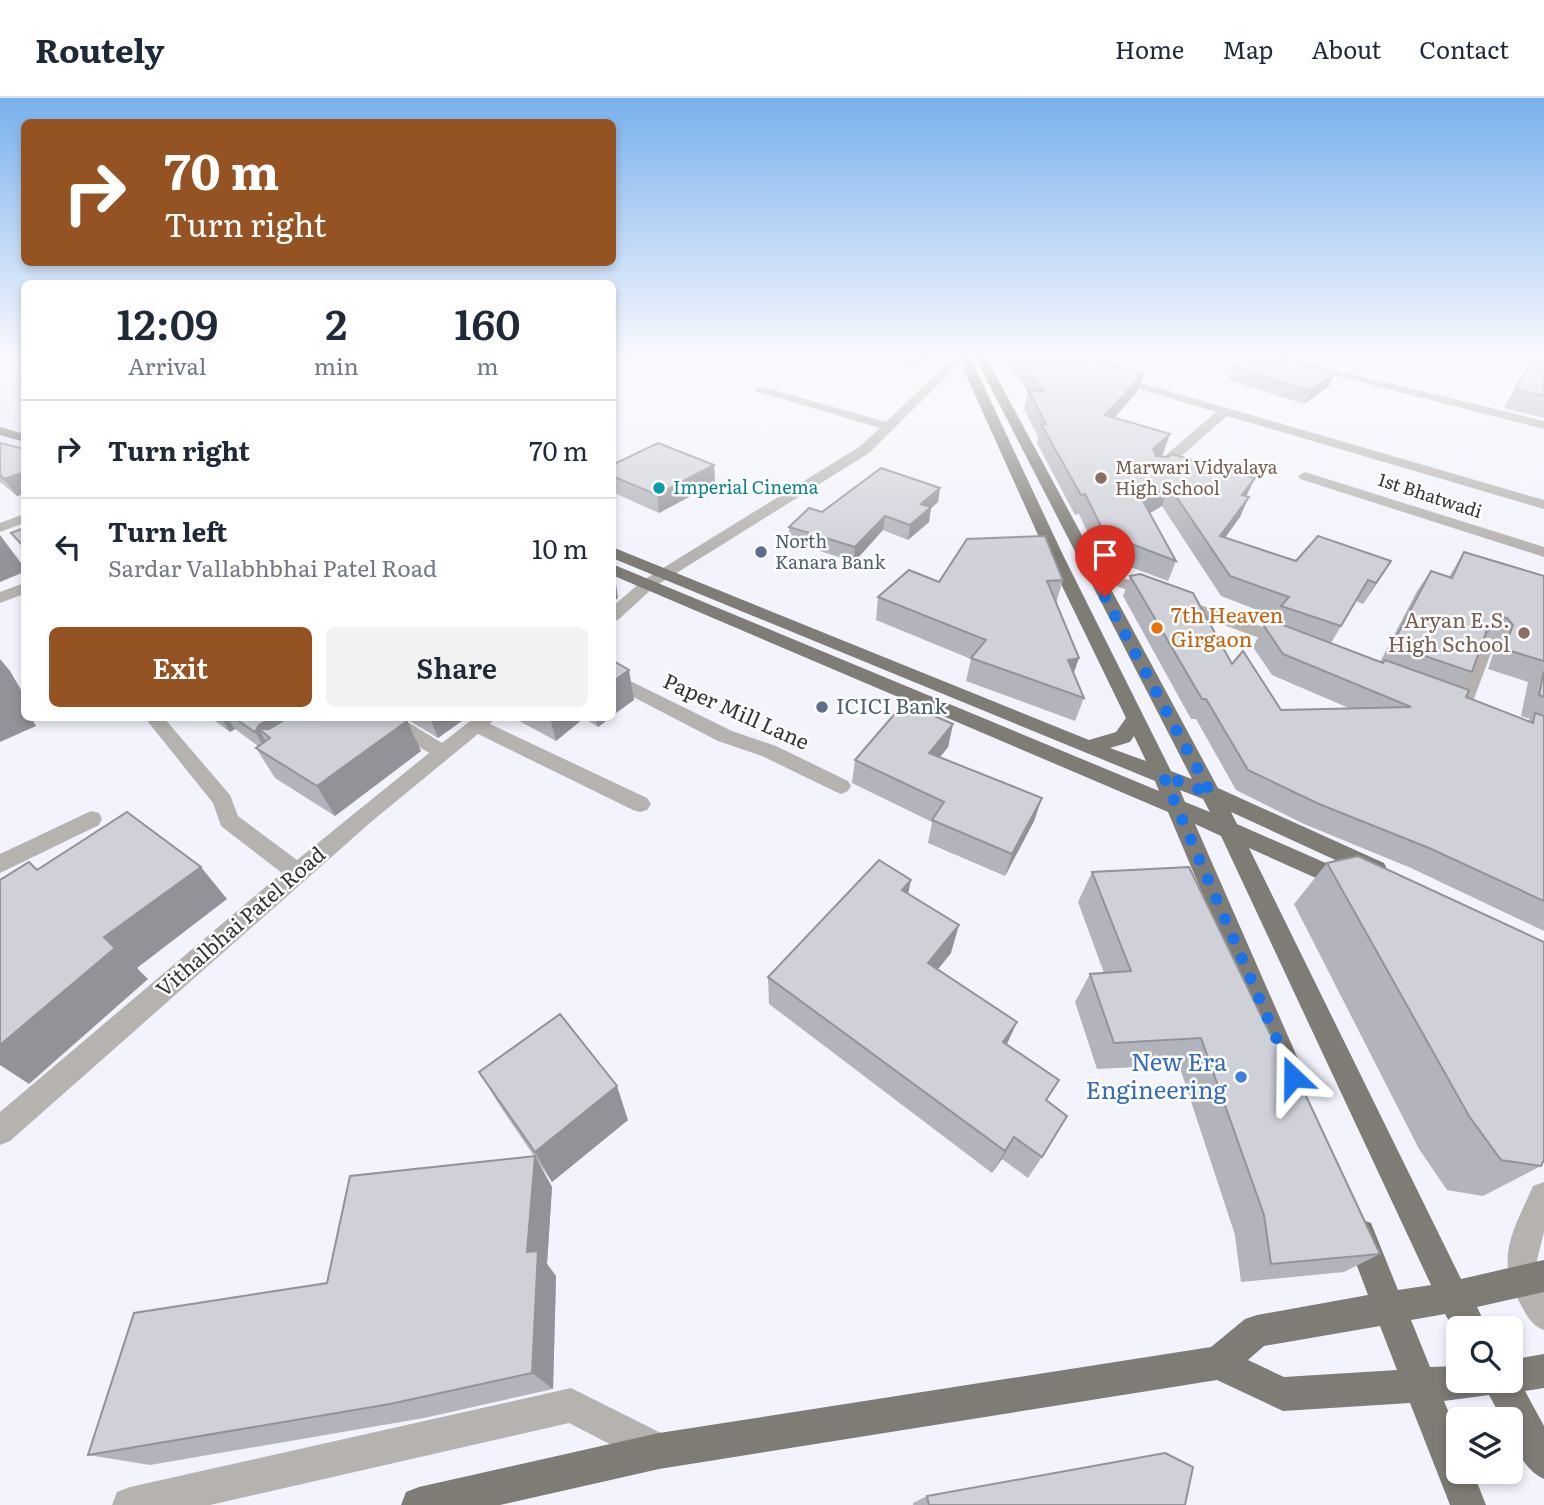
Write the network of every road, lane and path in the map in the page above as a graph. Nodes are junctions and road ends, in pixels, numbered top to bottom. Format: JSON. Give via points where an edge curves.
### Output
{"nodes":[{"id":1,"x":876,"y":423,"type":"edge"},
{"id":2,"x":892,"y":423,"type":"edge"},
{"id":3,"x":993,"y":423,"type":"edge"},
{"id":4,"x":1014,"y":423,"type":"edge"},
{"id":5,"x":1212,"y":423,"type":"edge"},
{"id":6,"x":1265,"y":423,"type":"edge"},
{"id":7,"x":888,"y":426,"type":"junction"},
{"id":8,"x":0,"y":431,"type":"edge"},
{"id":9,"x":21,"y":437,"type":"edge"},
{"id":10,"x":1156,"y":471,"type":"edge"},
{"id":11,"x":1305,"y":476,"type":"dead end"},
{"id":12,"x":1544,"y":505,"type":"edge"},
{"id":13,"x":21,"y":520,"type":"edge"},
{"id":14,"x":0,"y":528,"type":"edge"},
{"id":15,"x":1544,"y":552,"type":"edge"},
{"id":16,"x":616,"y":554,"type":"edge"},
{"id":17,"x":616,"y":570,"type":"edge"},
{"id":18,"x":1092,"y":572,"type":"junction"},
{"id":19,"x":656,"y":579,"type":"junction"},
{"id":20,"x":21,"y":589,"type":"edge"},
{"id":21,"x":0,"y":598,"type":"edge"},
{"id":22,"x":616,"y":614,"type":"edge"},
{"id":23,"x":1485,"y":645,"type":"edge"},
{"id":24,"x":1309,"y":649,"type":"edge"},
{"id":25,"x":616,"y":680,"type":"edge"},
{"id":26,"x":1462,"y":704,"type":"edge"},
{"id":27,"x":1135,"y":719,"type":"junction"},
{"id":28,"x":157,"y":721,"type":"edge"},
{"id":29,"x":393,"y":721,"type":"edge"},
{"id":30,"x":481,"y":721,"type":"edge"},
{"id":31,"x":1088,"y":747,"type":"junction"},
{"id":32,"x":442,"y":752,"type":"junction"},
{"id":33,"x":1163,"y":775,"type":"junction"},
{"id":34,"x":841,"y":786,"type":"dead end"},
{"id":35,"x":1211,"y":794,"type":"junction"},
{"id":36,"x":640,"y":804,"type":"dead end"},
{"id":37,"x":1176,"y":805,"type":"junction"},
{"id":38,"x":91,"y":819,"type":"dead end"},
{"id":39,"x":1229,"y":829,"type":"junction"},
{"id":40,"x":0,"y":864,"type":"edge"},
{"id":41,"x":297,"y":872,"type":"junction"},
{"id":42,"x":1395,"y":878,"type":"edge"},
{"id":43,"x":1362,"y":890,"type":"edge"},
{"id":44,"x":1297,"y":1085,"type":"edge"},
{"id":45,"x":0,"y":1131,"type":"edge"},
{"id":46,"x":1544,"y":1197,"type":"edge"},
{"id":47,"x":1351,"y":1212,"type":"edge"},
{"id":48,"x":1534,"y":1278,"type":"edge"},
{"id":49,"x":1453,"y":1297,"type":"junction"},
{"id":50,"x":1390,"y":1307,"type":"junction"},
{"id":51,"x":1544,"y":1314,"type":"edge"},
{"id":52,"x":1464,"y":1316,"type":"edge"},
{"id":53,"x":1218,"y":1363,"type":"junction"},
{"id":54,"x":1544,"y":1371,"type":"edge"},
{"id":55,"x":1523,"y":1375,"type":"edge"},
{"id":56,"x":1446,"y":1384,"type":"edge"},
{"id":57,"x":1418,"y":1387,"type":"junction"},
{"id":58,"x":1507,"y":1393,"type":"edge"},
{"id":59,"x":659,"y":1451,"type":"junction"},
{"id":60,"x":1544,"y":1461,"type":"edge"},
{"id":61,"x":130,"y":1505,"type":"edge"},
{"id":62,"x":419,"y":1505,"type":"edge"},
{"id":63,"x":1468,"y":1505,"type":"edge"}],
"edges":[{"from":1,"to":7,"type":"street"},
{"from":2,"to":7,"type":"street"},
{"from":3,"to":27,"type":"main road"},
{"from":4,"to":18,"type":"main road"},
{"from":5,"to":10,"type":"street"},
{"from":6,"to":12,"type":"street"},
{"from":7,"to":19,"type":"street","via":[[864,450]]},
{"from":8,"to":9,"type":"main road"},
{"from":11,"to":15,"type":"street","name":"1st Bhatwadi"},
{"from":13,"to":14,"type":"street"},
{"from":16,"to":19,"type":"main road"},
{"from":17,"to":19,"type":"main road"},
{"from":18,"to":24,"type":"street"},
{"from":18,"to":35,"type":"main road"},
{"from":19,"to":22,"type":"street"},
{"from":19,"to":31,"type":"main road"},
{"from":19,"to":37,"type":"main road"},
{"from":20,"to":21,"type":"street"},
{"from":23,"to":26,"type":"street"},
{"from":25,"to":34,"type":"street","name":"Paper Mill Lane","via":[[725,736],[769,751]]},
{"from":27,"to":31,"type":"main road","via":[[1123,737]]},
{"from":27,"to":33,"type":"main road"},
{"from":28,"to":41,"type":"street","via":[[223,800],[229,820]]},
{"from":29,"to":32,"type":"street"},
{"from":30,"to":32,"type":"street","name":"Vithalbhai Patel Road"},
{"from":30,"to":36,"type":"street"},
{"from":31,"to":33,"type":"main road"},
{"from":32,"to":41,"type":"street","name":"Vithalbhai Patel Road"},
{"from":33,"to":35,"type":"main road"},
{"from":33,"to":37,"type":"main road"},
{"from":35,"to":39,"type":"main road"},
{"from":35,"to":42,"type":"main road"},
{"from":37,"to":39,"type":"main road"},
{"from":37,"to":44,"type":"main road"},
{"from":38,"to":40,"type":"street"},
{"from":39,"to":43,"type":"main road"},
{"from":39,"to":49,"type":"main road"},
{"from":41,"to":45,"type":"street","name":"Vithalbhai Patel Road"},
{"from":46,"to":48,"type":"street","via":[[1521,1265]]},
{"from":47,"to":50,"type":"main road"},
{"from":48,"to":49,"type":"main road"},
{"from":48,"to":51,"type":"street"},
{"from":49,"to":50,"type":"main road"},
{"from":49,"to":52,"type":"main road"},
{"from":50,"to":53,"type":"main road","via":[[1256,1331]]},
{"from":50,"to":57,"type":"main road"},
{"from":53,"to":57,"type":"main road","via":[[1283,1394]]},
{"from":53,"to":59,"type":"main road"},
{"from":54,"to":55,"type":"main road"},
{"from":56,"to":57,"type":"main road"},
{"from":57,"to":63,"type":"main road"},
{"from":58,"to":60,"type":"main road"},
{"from":59,"to":61,"type":"street","via":[[571,1405]]},
{"from":59,"to":62,"type":"main road"}]}
